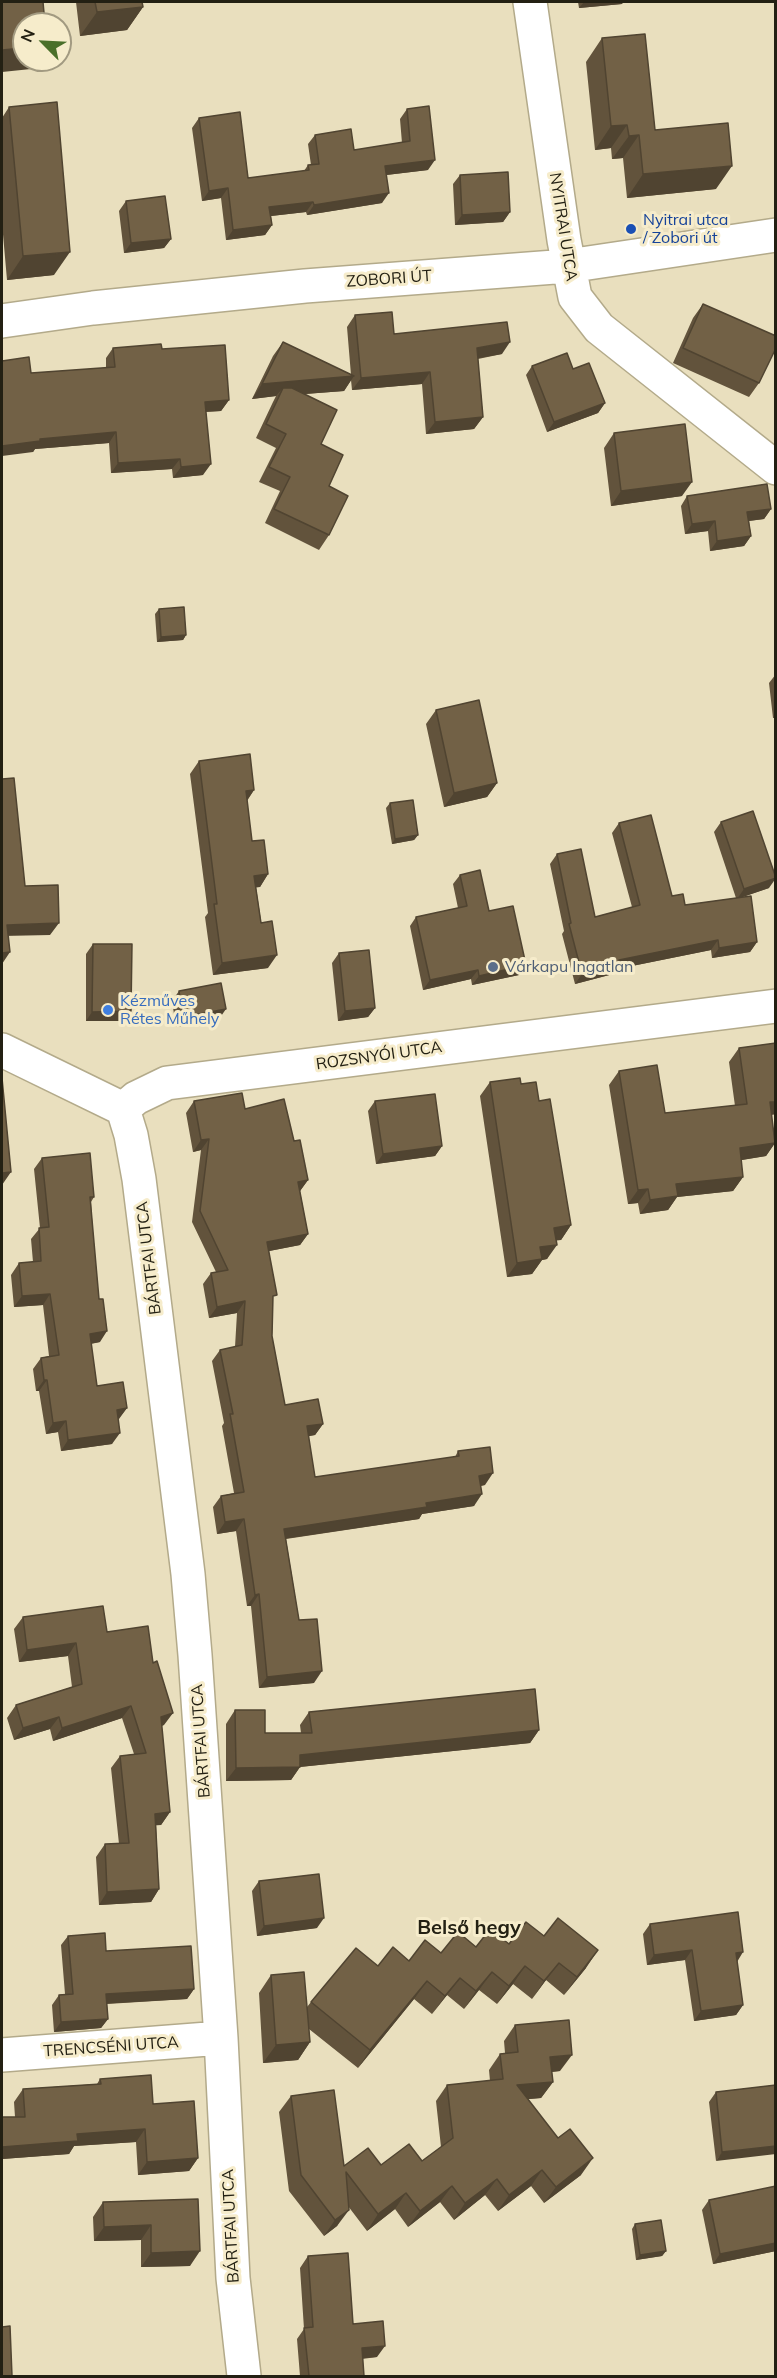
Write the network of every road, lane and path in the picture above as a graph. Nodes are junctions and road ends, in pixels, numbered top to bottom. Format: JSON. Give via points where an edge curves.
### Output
{"nodes":[{"id":1,"x":530,"y":2,"type":"edge"},
{"id":2,"x":776,"y":235,"type":"edge"},
{"id":3,"x":568,"y":266,"type":"junction"},
{"id":4,"x":2,"y":321,"type":"edge"},
{"id":5,"x":776,"y":468,"type":"edge"},
{"id":6,"x":776,"y":1006,"type":"edge"},
{"id":7,"x":2,"y":1050,"type":"edge"},
{"id":8,"x":123,"y":1109,"type":"junction"},
{"id":9,"x":221,"y":2038,"type":"junction"},
{"id":10,"x":2,"y":2055,"type":"edge"},
{"id":11,"x":244,"y":2376,"type":"edge"}],
"edges":[{"from":1,"to":3,"type":"street","name":"NYITRAI UTCA"},
{"from":2,"to":3,"type":"street","name":"ZOBORI ÚT"},
{"from":3,"to":4,"type":"street","name":"ZOBORI ÚT","via":[[305,286]]},
{"from":3,"to":5,"type":"street","name":"NYITRAI UTCA","via":[[575,297],[599,328]]},
{"from":6,"to":8,"type":"street","name":"ROZSNYÓI UTCA","via":[[167,1083]]},
{"from":7,"to":8,"type":"street"},
{"from":8,"to":9,"type":"street","name":"BÁRTFAI UTCA","via":[[139,1179],[188,1574]]},
{"from":9,"to":10,"type":"street","name":"TRENCSÉNI UTCA"},
{"from":9,"to":11,"type":"street","name":"BÁRTFAI UTCA","via":[[233,2278]]}]}
